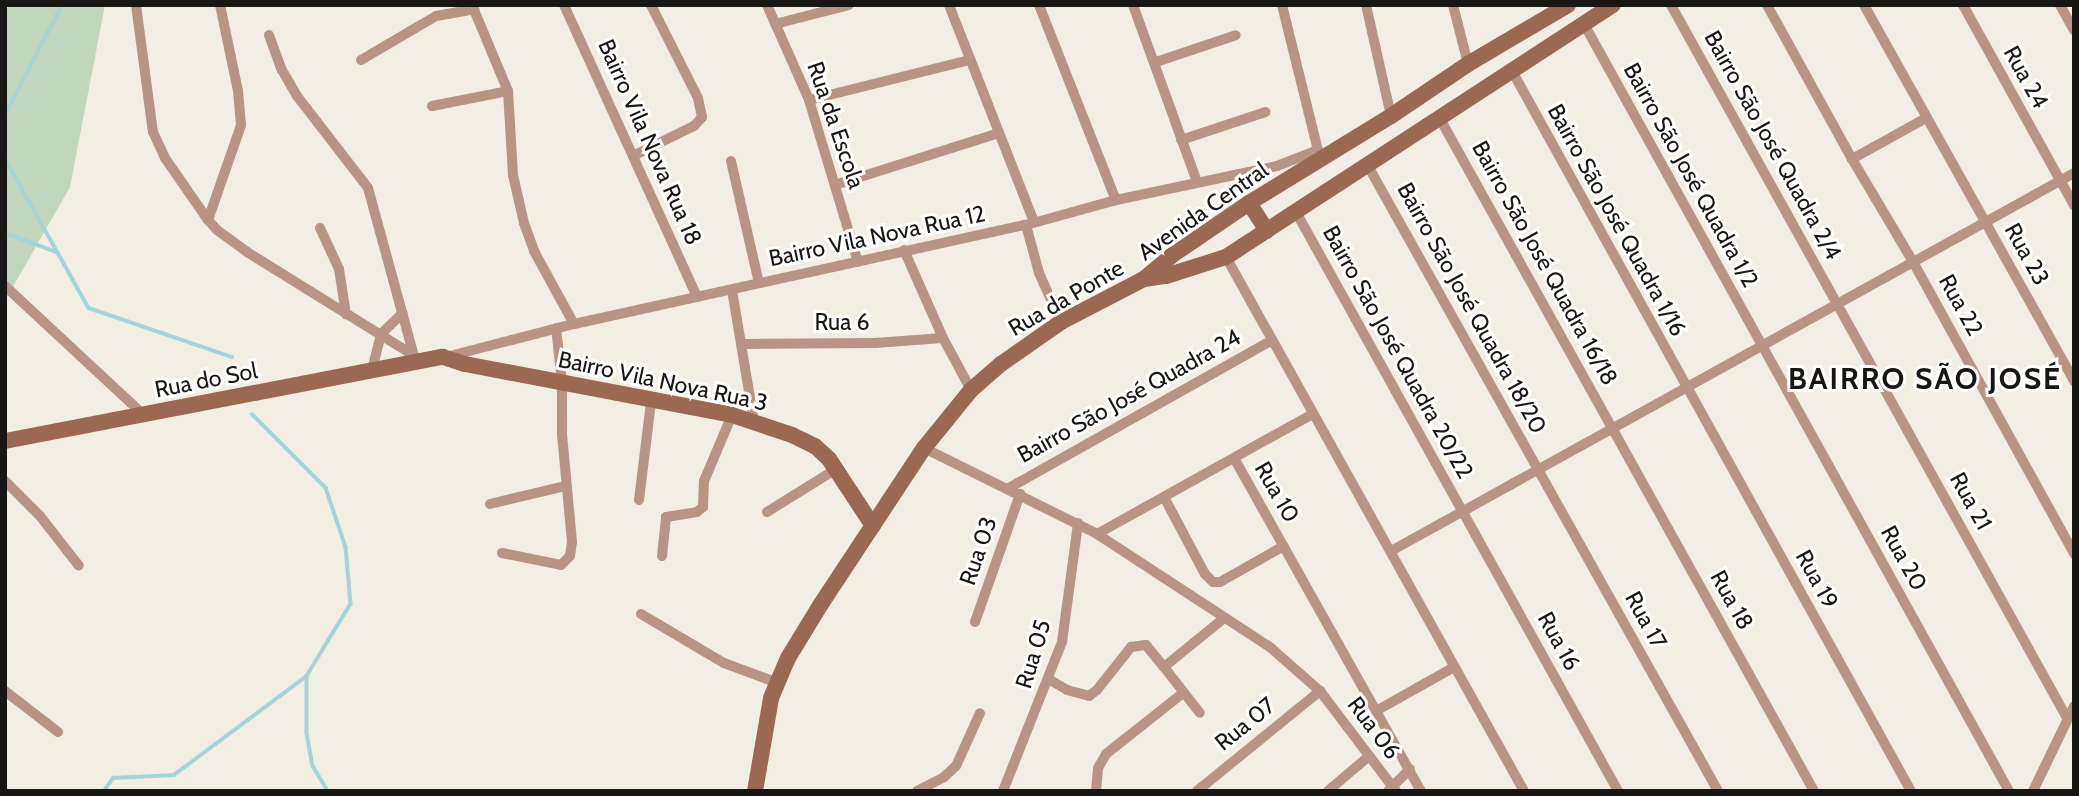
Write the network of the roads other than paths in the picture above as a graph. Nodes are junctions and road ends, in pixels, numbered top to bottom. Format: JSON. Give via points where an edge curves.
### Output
{"nodes":[{"id":1,"x":136,"y":5,"type":"edge"},
{"id":2,"x":220,"y":5,"type":"edge"},
{"id":3,"x":564,"y":5,"type":"edge"},
{"id":4,"x":651,"y":5,"type":"edge"},
{"id":5,"x":766,"y":5,"type":"edge"},
{"id":6,"x":849,"y":5,"type":"edge"},
{"id":7,"x":949,"y":5,"type":"edge"},
{"id":8,"x":1039,"y":5,"type":"edge"},
{"id":9,"x":1133,"y":5,"type":"edge"},
{"id":10,"x":1282,"y":5,"type":"edge"},
{"id":11,"x":1366,"y":5,"type":"edge"},
{"id":12,"x":1453,"y":5,"type":"edge"},
{"id":13,"x":1568,"y":5,"type":"edge"},
{"id":14,"x":1613,"y":5,"type":"edge"},
{"id":15,"x":1671,"y":5,"type":"edge"},
{"id":16,"x":1767,"y":5,"type":"edge"},
{"id":17,"x":1864,"y":5,"type":"edge"},
{"id":18,"x":1963,"y":5,"type":"edge"},
{"id":19,"x":2060,"y":5,"type":"edge"},
{"id":20,"x":473,"y":7,"type":"edge"},
{"id":21,"x":775,"y":24,"type":"junction"},
{"id":22,"x":1584,"y":24,"type":"junction"},
{"id":23,"x":2074,"y":30,"type":"edge"},
{"id":24,"x":269,"y":35,"type":"dead end"},
{"id":25,"x":1236,"y":35,"type":"dead end"},
{"id":26,"x":361,"y":60,"type":"dead end"},
{"id":27,"x":970,"y":60,"type":"junction"},
{"id":28,"x":1156,"y":62,"type":"junction"},
{"id":29,"x":1468,"y":64,"type":"junction"},
{"id":30,"x":1512,"y":71,"type":"junction"},
{"id":31,"x":508,"y":91,"type":"junction"},
{"id":32,"x":809,"y":100,"type":"junction"},
{"id":33,"x":432,"y":106,"type":"dead end"},
{"id":34,"x":1265,"y":112,"type":"dead end"},
{"id":35,"x":1391,"y":116,"type":"junction"},
{"id":36,"x":1439,"y":117,"type":"junction"},
{"id":37,"x":1926,"y":118,"type":"junction"},
{"id":38,"x":999,"y":133,"type":"junction"},
{"id":39,"x":1181,"y":140,"type":"junction"},
{"id":40,"x":635,"y":155,"type":"junction"},
{"id":41,"x":1319,"y":156,"type":"junction"},
{"id":42,"x":1852,"y":159,"type":"junction"},
{"id":43,"x":732,"y":161,"type":"dead end"},
{"id":44,"x":1368,"y":166,"type":"junction"},
{"id":45,"x":2074,"y":173,"type":"edge"},
{"id":46,"x":2060,"y":180,"type":"junction"},
{"id":47,"x":1197,"y":182,"type":"junction"},
{"id":48,"x":835,"y":185,"type":"junction"},
{"id":49,"x":1116,"y":200,"type":"junction"},
{"id":50,"x":1249,"y":203,"type":"junction"},
{"id":51,"x":2074,"y":205,"type":"edge"},
{"id":52,"x":1296,"y":212,"type":"junction"},
{"id":53,"x":208,"y":220,"type":"junction"},
{"id":54,"x":1984,"y":220,"type":"junction"},
{"id":55,"x":1030,"y":224,"type":"junction"},
{"id":56,"x":320,"y":228,"type":"dead end"},
{"id":57,"x":1267,"y":231,"type":"junction"},
{"id":58,"x":904,"y":250,"type":"junction"},
{"id":59,"x":1226,"y":257,"type":"junction"},
{"id":60,"x":1913,"y":260,"type":"junction"},
{"id":61,"x":858,"y":262,"type":"junction"},
{"id":62,"x":1144,"y":279,"type":"junction"},
{"id":63,"x":759,"y":283,"type":"junction"},
{"id":64,"x":5,"y":286,"type":"edge"},
{"id":65,"x":732,"y":290,"type":"junction"},
{"id":66,"x":697,"y":296,"type":"junction"},
{"id":67,"x":1838,"y":305,"type":"junction"},
{"id":68,"x":403,"y":313,"type":"junction"},
{"id":69,"x":346,"y":314,"type":"junction"},
{"id":70,"x":1061,"y":322,"type":"junction"},
{"id":71,"x":574,"y":324,"type":"junction"},
{"id":72,"x":556,"y":328,"type":"junction"},
{"id":73,"x":382,"y":334,"type":"junction"},
{"id":74,"x":943,"y":338,"type":"junction"},
{"id":75,"x":1272,"y":340,"type":"junction"},
{"id":76,"x":742,"y":344,"type":"junction"},
{"id":77,"x":1762,"y":346,"type":"junction"},
{"id":78,"x":443,"y":357,"type":"junction"},
{"id":79,"x":414,"y":358,"type":"junction"},
{"id":80,"x":372,"y":370,"type":"junction"},
{"id":81,"x":2074,"y":381,"type":"edge"},
{"id":82,"x":562,"y":382,"type":"junction"},
{"id":83,"x":1686,"y":389,"type":"junction"},
{"id":84,"x":971,"y":390,"type":"junction"},
{"id":85,"x":651,"y":402,"type":"junction"},
{"id":86,"x":1313,"y":414,"type":"junction"},
{"id":87,"x":144,"y":415,"type":"junction"},
{"id":88,"x":732,"y":415,"type":"junction"},
{"id":89,"x":754,"y":421,"type":"junction"},
{"id":90,"x":1614,"y":429,"type":"junction"},
{"id":91,"x":5,"y":441,"type":"edge"},
{"id":92,"x":925,"y":449,"type":"junction"},
{"id":93,"x":1234,"y":458,"type":"junction"},
{"id":94,"x":836,"y":469,"type":"junction"},
{"id":95,"x":1538,"y":470,"type":"junction"},
{"id":96,"x":5,"y":481,"type":"edge"},
{"id":97,"x":565,"y":486,"type":"junction"},
{"id":98,"x":1007,"y":489,"type":"junction"},
{"id":99,"x":1020,"y":494,"type":"junction"},
{"id":100,"x":1164,"y":497,"type":"junction"},
{"id":101,"x":639,"y":500,"type":"dead end"},
{"id":102,"x":490,"y":504,"type":"dead end"},
{"id":103,"x":767,"y":512,"type":"dead end"},
{"id":104,"x":1462,"y":513,"type":"junction"},
{"id":105,"x":1078,"y":523,"type":"junction"},
{"id":106,"x":873,"y":526,"type":"junction"},
{"id":107,"x":1097,"y":534,"type":"junction"},
{"id":108,"x":1284,"y":546,"type":"junction"},
{"id":109,"x":1391,"y":551,"type":"junction"},
{"id":110,"x":502,"y":552,"type":"dead end"},
{"id":111,"x":2074,"y":554,"type":"edge"},
{"id":112,"x":662,"y":556,"type":"dead end"},
{"id":113,"x":79,"y":566,"type":"dead end"},
{"id":114,"x":641,"y":614,"type":"dead end"},
{"id":115,"x":1224,"y":618,"type":"junction"},
{"id":116,"x":975,"y":622,"type":"dead end"},
{"id":117,"x":1164,"y":667,"type":"junction"},
{"id":118,"x":1454,"y":667,"type":"junction"},
{"id":119,"x":1050,"y":680,"type":"junction"},
{"id":120,"x":778,"y":682,"type":"junction"},
{"id":121,"x":5,"y":691,"type":"edge"},
{"id":122,"x":1320,"y":691,"type":"junction"},
{"id":123,"x":1183,"y":693,"type":"junction"},
{"id":124,"x":2074,"y":706,"type":"edge"},
{"id":125,"x":1376,"y":711,"type":"junction"},
{"id":126,"x":980,"y":713,"type":"dead end"},
{"id":127,"x":1200,"y":713,"type":"dead end"},
{"id":128,"x":2067,"y":718,"type":"junction"},
{"id":129,"x":58,"y":732,"type":"dead end"},
{"id":130,"x":1369,"y":757,"type":"junction"},
{"id":131,"x":1410,"y":769,"type":"junction"},
{"id":132,"x":1392,"y":789,"type":"edge"},
{"id":133,"x":755,"y":791,"type":"edge"},
{"id":134,"x":917,"y":791,"type":"edge"},
{"id":135,"x":1003,"y":791,"type":"edge"},
{"id":136,"x":1096,"y":791,"type":"edge"},
{"id":137,"x":1197,"y":791,"type":"edge"},
{"id":138,"x":1328,"y":791,"type":"edge"},
{"id":139,"x":1421,"y":791,"type":"edge"},
{"id":140,"x":1524,"y":791,"type":"edge"},
{"id":141,"x":1618,"y":791,"type":"edge"},
{"id":142,"x":1718,"y":791,"type":"edge"},
{"id":143,"x":1814,"y":791,"type":"edge"},
{"id":144,"x":1911,"y":791,"type":"edge"},
{"id":145,"x":2008,"y":791,"type":"edge"},
{"id":146,"x":2033,"y":791,"type":"edge"}],
"edges":[{"from":1,"to":53,"type":"street","via":[[153,132],[161,152]]},
{"from":2,"to":53,"type":"street","via":[[241,125]]},
{"from":3,"to":40,"type":"street","name":"Bairro Vila Nova Rua 18"},
{"from":4,"to":40,"type":"street","via":[[698,98],[702,117],[694,126]]},
{"from":5,"to":21,"type":"street","name":"Rua da Escola"},
{"from":6,"to":21,"type":"street"},
{"from":7,"to":27,"type":"street"},
{"from":8,"to":49,"type":"street"},
{"from":9,"to":28,"type":"street"},
{"from":10,"to":41,"type":"street"},
{"from":11,"to":35,"type":"street"},
{"from":12,"to":29,"type":"street"},
{"from":13,"to":29,"type":"street","name":"Avenida Central"},
{"from":14,"to":22,"type":"street","name":"Avenida Central"},
{"from":15,"to":67,"type":"street","name":"Bairro São José Quadra 2/4"},
{"from":16,"to":42,"type":"street","name":"Rua 22"},
{"from":17,"to":37,"type":"street","name":"Rua 23"},
{"from":18,"to":46,"type":"street","name":"Rua 24"},
{"from":19,"to":23,"type":"street"},
{"from":20,"to":26,"type":"street","via":[[436,16]]},
{"from":20,"to":31,"type":"street"},
{"from":21,"to":32,"type":"street","name":"Rua da Escola"},
{"from":22,"to":30,"type":"street","name":"Avenida Central"},
{"from":22,"to":77,"type":"street","name":"Bairro São José Quadra 1/2"},
{"from":24,"to":68,"type":"street","via":[[297,96],[368,188]]},
{"from":25,"to":28,"type":"street"},
{"from":27,"to":32,"type":"street"},
{"from":27,"to":38,"type":"street"},
{"from":28,"to":39,"type":"street"},
{"from":29,"to":35,"type":"street","name":"Avenida Central"},
{"from":30,"to":36,"type":"street","name":"Avenida Central"},
{"from":30,"to":83,"type":"street","name":"Bairro São José Quadra 1/16"},
{"from":31,"to":33,"type":"street"},
{"from":31,"to":71,"type":"street","via":[[520,210],[534,251]]},
{"from":32,"to":48,"type":"street","name":"Rua da Escola"},
{"from":34,"to":39,"type":"street"},
{"from":35,"to":41,"type":"street","name":"Avenida Central"},
{"from":36,"to":44,"type":"street","name":"Avenida Central"},
{"from":36,"to":90,"type":"street","name":"Bairro São José Quadra 16/18"},
{"from":37,"to":42,"type":"street"},
{"from":37,"to":54,"type":"street","name":"Rua 23"},
{"from":38,"to":48,"type":"street"},
{"from":38,"to":55,"type":"street"},
{"from":39,"to":47,"type":"street"},
{"from":40,"to":66,"type":"street","name":"Bairro Vila Nova Rua 18"},
{"from":41,"to":47,"type":"street","name":"Bairro Vila Nova Rua 12"},
{"from":41,"to":50,"type":"street","name":"Avenida Central"},
{"from":42,"to":60,"type":"street","name":"Rua 22"},
{"from":43,"to":63,"type":"street"},
{"from":44,"to":52,"type":"street","name":"Avenida Central"},
{"from":44,"to":95,"type":"street","name":"Bairro São José Quadra 18/20"},
{"from":45,"to":46,"type":"street"},
{"from":46,"to":51,"type":"street","name":"Rua 24"},
{"from":46,"to":54,"type":"street"},
{"from":47,"to":49,"type":"street","name":"Bairro Vila Nova Rua 12"},
{"from":48,"to":61,"type":"street","name":"Rua da Escola"},
{"from":49,"to":55,"type":"street","name":"Bairro Vila Nova Rua 12"},
{"from":50,"to":57,"type":"street"},
{"from":50,"to":62,"type":"street","name":"Avenida Central"},
{"from":52,"to":57,"type":"street","name":"Avenida Central"},
{"from":52,"to":104,"type":"street","name":"Bairro São José Quadra 20/22"},
{"from":53,"to":69,"type":"street","via":[[228,239]]},
{"from":54,"to":60,"type":"street"},
{"from":54,"to":81,"type":"street","name":"Rua 23"},
{"from":55,"to":58,"type":"street","name":"Bairro Vila Nova Rua 12"},
{"from":55,"to":70,"type":"street","via":[[1039,273]]},
{"from":56,"to":69,"type":"street","via":[[339,269]]},
{"from":57,"to":59,"type":"street","name":"Avenida Central"},
{"from":58,"to":61,"type":"street","name":"Bairro Vila Nova Rua 12"},
{"from":58,"to":74,"type":"street"},
{"from":59,"to":62,"type":"street","name":"Avenida Central"},
{"from":59,"to":75,"type":"street"},
{"from":60,"to":67,"type":"street"},
{"from":60,"to":111,"type":"street","name":"Rua 22"},
{"from":61,"to":63,"type":"street","name":"Bairro Vila Nova Rua 12"},
{"from":62,"to":70,"type":"street","name":"Rua da Ponte"},
{"from":63,"to":65,"type":"street","name":"Bairro Vila Nova Rua 12"},
{"from":64,"to":87,"type":"street"},
{"from":65,"to":66,"type":"street","name":"Bairro Vila Nova Rua 12"},
{"from":65,"to":76,"type":"street"},
{"from":66,"to":71,"type":"street","name":"Bairro Vila Nova Rua 12"},
{"from":67,"to":77,"type":"street"},
{"from":67,"to":128,"type":"street","name":"Rua 21"},
{"from":68,"to":73,"type":"street"},
{"from":68,"to":79,"type":"street"},
{"from":69,"to":73,"type":"street"},
{"from":70,"to":84,"type":"street","name":"Rua da Ponte"},
{"from":71,"to":72,"type":"street","name":"Bairro Vila Nova Rua 12"},
{"from":72,"to":78,"type":"street","name":"Bairro Vila Nova Rua 12"},
{"from":72,"to":82,"type":"street"},
{"from":73,"to":79,"type":"street"},
{"from":73,"to":80,"type":"street"},
{"from":74,"to":76,"type":"street","name":"Rua 6"},
{"from":74,"to":84,"type":"street"},
{"from":75,"to":86,"type":"street"},
{"from":75,"to":98,"type":"street","name":"Bairro São José Quadra 24"},
{"from":76,"to":89,"type":"street"},
{"from":77,"to":83,"type":"street"},
{"from":77,"to":145,"type":"street","name":"Rua 20"},
{"from":78,"to":79,"type":"street","name":"Rua do Sol"},
{"from":78,"to":82,"type":"street","name":"Bairro Vila Nova Rua 3"},
{"from":79,"to":80,"type":"street","name":"Rua do Sol"},
{"from":80,"to":87,"type":"street","name":"Rua do Sol"},
{"from":82,"to":85,"type":"street","name":"Bairro Vila Nova Rua 3"},
{"from":82,"to":97,"type":"street"},
{"from":83,"to":90,"type":"street"},
{"from":83,"to":144,"type":"street","name":"Rua 19"},
{"from":84,"to":92,"type":"street","name":"Rua da Ponte"},
{"from":85,"to":88,"type":"street","name":"Bairro Vila Nova Rua 3"},
{"from":85,"to":101,"type":"street"},
{"from":86,"to":93,"type":"street"},
{"from":86,"to":109,"type":"street"},
{"from":87,"to":91,"type":"street","name":"Rua do Sol"},
{"from":88,"to":89,"type":"street","name":"Bairro Vila Nova Rua 3"},
{"from":88,"to":112,"type":"street","via":[[704,481],[704,503],[697,512],[665,519]]},
{"from":89,"to":94,"type":"street","name":"Bairro Vila Nova Rua 3","via":[[808,442]]},
{"from":90,"to":95,"type":"street"},
{"from":90,"to":143,"type":"street","name":"Rua 18"},
{"from":92,"to":98,"type":"street","name":"Rua 06"},
{"from":92,"to":106,"type":"street","name":"Rua da Ponte"},
{"from":93,"to":100,"type":"street"},
{"from":93,"to":108,"type":"street","name":"Rua 10"},
{"from":94,"to":103,"type":"street"},
{"from":94,"to":106,"type":"street","name":"Bairro Vila Nova Rua 3"},
{"from":95,"to":104,"type":"street"},
{"from":95,"to":142,"type":"street","name":"Rua 17"},
{"from":96,"to":113,"type":"street"},
{"from":97,"to":102,"type":"street"},
{"from":97,"to":110,"type":"street","via":[[572,542],[567,561],[558,565]]},
{"from":98,"to":99,"type":"street","name":"Rua 06"},
{"from":99,"to":105,"type":"street","name":"Rua 06"},
{"from":99,"to":116,"type":"street","name":"Rua 03"},
{"from":100,"to":107,"type":"street"},
{"from":100,"to":108,"type":"street","via":[[1213,582]]},
{"from":104,"to":109,"type":"street"},
{"from":104,"to":141,"type":"street","name":"Rua 16"},
{"from":105,"to":107,"type":"street","name":"Rua 06"},
{"from":105,"to":119,"type":"street","name":"Rua 05","via":[[1068,610]]},
{"from":106,"to":120,"type":"street","name":"Rua da Ponte","via":[[821,604]]},
{"from":107,"to":115,"type":"street","name":"Rua 06"},
{"from":108,"to":125,"type":"street","name":"Rua 10"},
{"from":109,"to":118,"type":"street"},
{"from":114,"to":120,"type":"street","via":[[724,663]]},
{"from":115,"to":117,"type":"street"},
{"from":115,"to":122,"type":"street","name":"Rua 06","via":[[1271,648]]},
{"from":117,"to":119,"type":"street","via":[[1150,649],[1139,644],[1126,651],[1089,696]]},
{"from":117,"to":123,"type":"street"},
{"from":118,"to":125,"type":"street"},
{"from":118,"to":140,"type":"street"},
{"from":119,"to":135,"type":"street","name":"Rua 05"},
{"from":120,"to":133,"type":"street","name":"Rua da Ponte","via":[[762,740]]},
{"from":121,"to":129,"type":"street"},
{"from":122,"to":130,"type":"street","name":"Rua 06"},
{"from":122,"to":137,"type":"street","name":"Rua 07"},
{"from":123,"to":127,"type":"street"},
{"from":123,"to":136,"type":"street","via":[[1105,754]]},
{"from":124,"to":128,"type":"street"},
{"from":125,"to":131,"type":"street"},
{"from":126,"to":134,"type":"street","via":[[956,766],[944,778]]},
{"from":128,"to":146,"type":"street"},
{"from":130,"to":132,"type":"street","name":"Rua 06"},
{"from":130,"to":138,"type":"street"},
{"from":131,"to":132,"type":"street"},
{"from":131,"to":139,"type":"street"}]}
